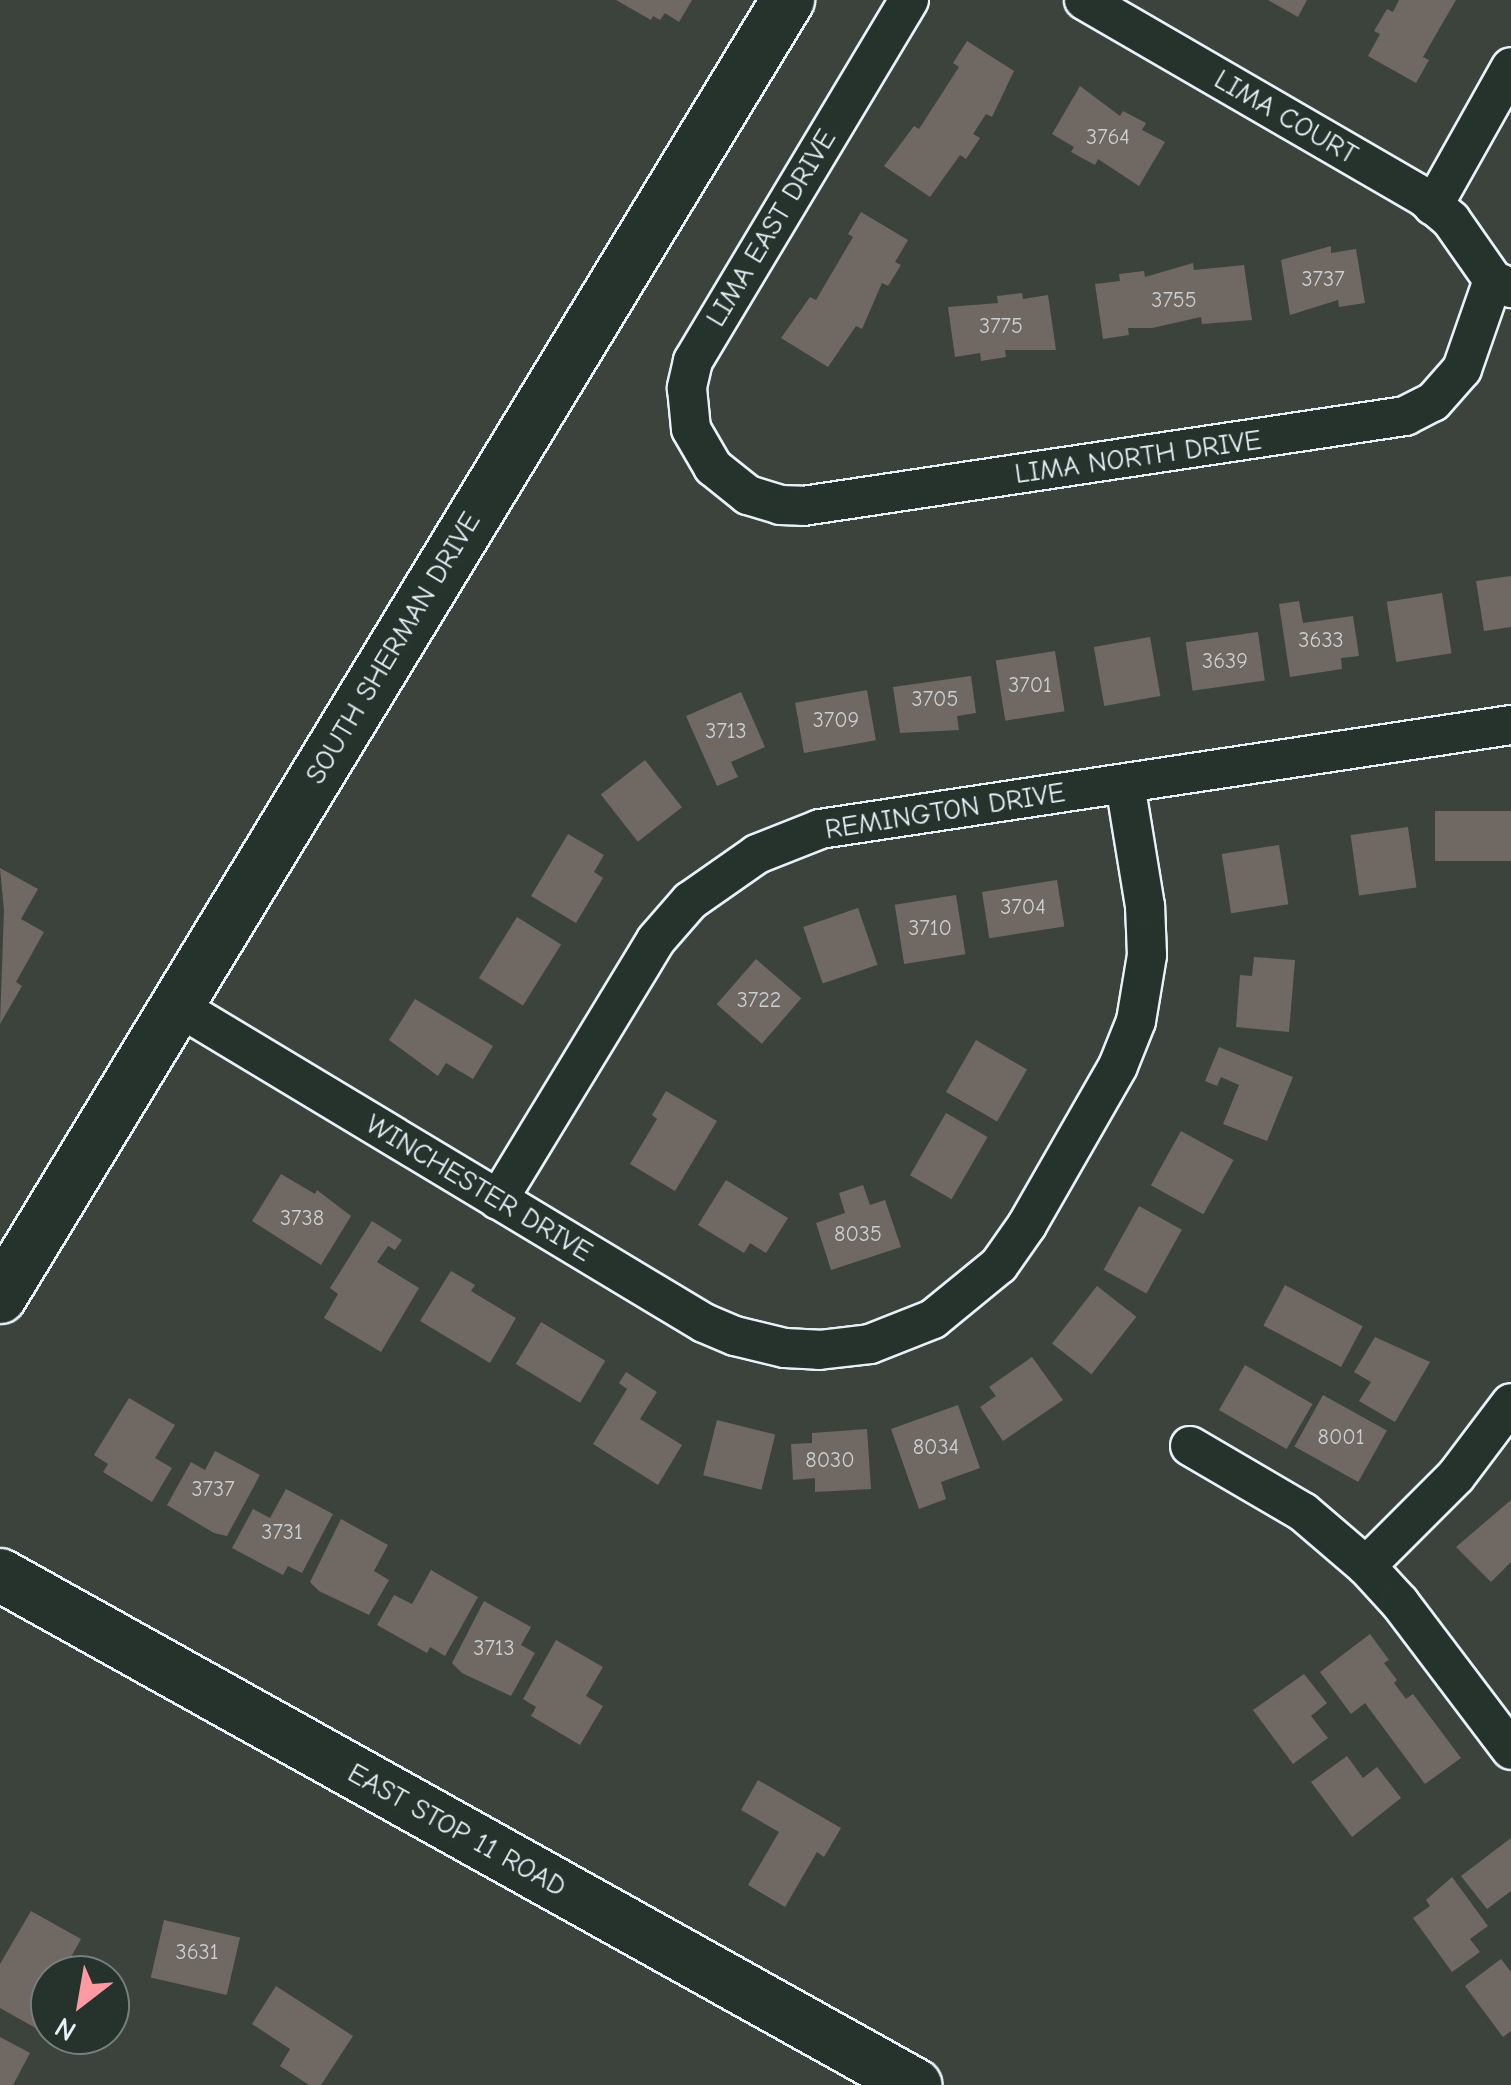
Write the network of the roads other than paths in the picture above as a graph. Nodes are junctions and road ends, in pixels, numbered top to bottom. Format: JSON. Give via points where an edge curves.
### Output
{"nodes":[{"id":1,"x":788,"y":0,"type":"edge"},
{"id":2,"x":910,"y":0,"type":"edge"},
{"id":3,"x":1084,"y":0,"type":"edge"},
{"id":4,"x":1146,"y":15,"type":"edge"},
{"id":5,"x":1511,"y":67,"type":"edge"},
{"id":6,"x":1433,"y":206,"type":"junction"},
{"id":7,"x":1502,"y":284,"type":"edge"},
{"id":8,"x":713,"y":467,"type":"joint"},
{"id":9,"x":1511,"y":725,"type":"edge"},
{"id":10,"x":1125,"y":784,"type":"junction"},
{"id":11,"x":177,"y":1006,"type":"junction"},
{"id":12,"x":498,"y":1200,"type":"junction"},
{"id":13,"x":0,"y":1297,"type":"edge"},
{"id":14,"x":1511,"y":1403,"type":"edge"},
{"id":15,"x":1190,"y":1446,"type":"dead end"},
{"id":16,"x":1366,"y":1566,"type":"junction"},
{"id":17,"x":0,"y":1575,"type":"edge"},
{"id":18,"x":1511,"y":1750,"type":"edge"},
{"id":19,"x":915,"y":2085,"type":"edge"}],
"edges":[{"from":1,"to":11,"type":"street","name":"SOUTH SHERMAN DRIVE"},
{"from":2,"to":8,"type":"street","name":"LIMA EAST DRIVE","via":[[693,360],[687,388],[692,429]]},
{"from":3,"to":4,"type":"street","name":"LIMA COURT"},
{"from":4,"to":6,"type":"street","name":"LIMA COURT"},
{"from":5,"to":6,"type":"street"},
{"from":6,"to":7,"type":"street","name":"LIMA COURT"},
{"from":7,"to":8,"type":"street","name":"LIMA NORTH DRIVE","via":[[1450,387],[1434,402],[1394,419],[803,506],[748,495]]},
{"from":9,"to":10,"type":"street","name":"REMINGTON DRIVE"},
{"from":10,"to":12,"type":"street","name":"REMINGTON DRIVE","via":[[820,829],[728,871],[690,901],[646,954]]},
{"from":10,"to":12,"type":"street","name":"WINCHESTER DRIVE","via":[[1144,906],[1144,988],[1118,1066],[1027,1226],[988,1277],[933,1319],[870,1344],[819,1350],[735,1336]]},
{"from":11,"to":12,"type":"street","name":"WINCHESTER DRIVE"},
{"from":11,"to":13,"type":"street","name":"SOUTH SHERMAN DRIVE"},
{"from":14,"to":16,"type":"street","via":[[1456,1476]]},
{"from":15,"to":16,"type":"street","via":[[1303,1512]]},
{"from":16,"to":18,"type":"street"},
{"from":17,"to":19,"type":"street","name":"EAST STOP 11 ROAD"}]}
